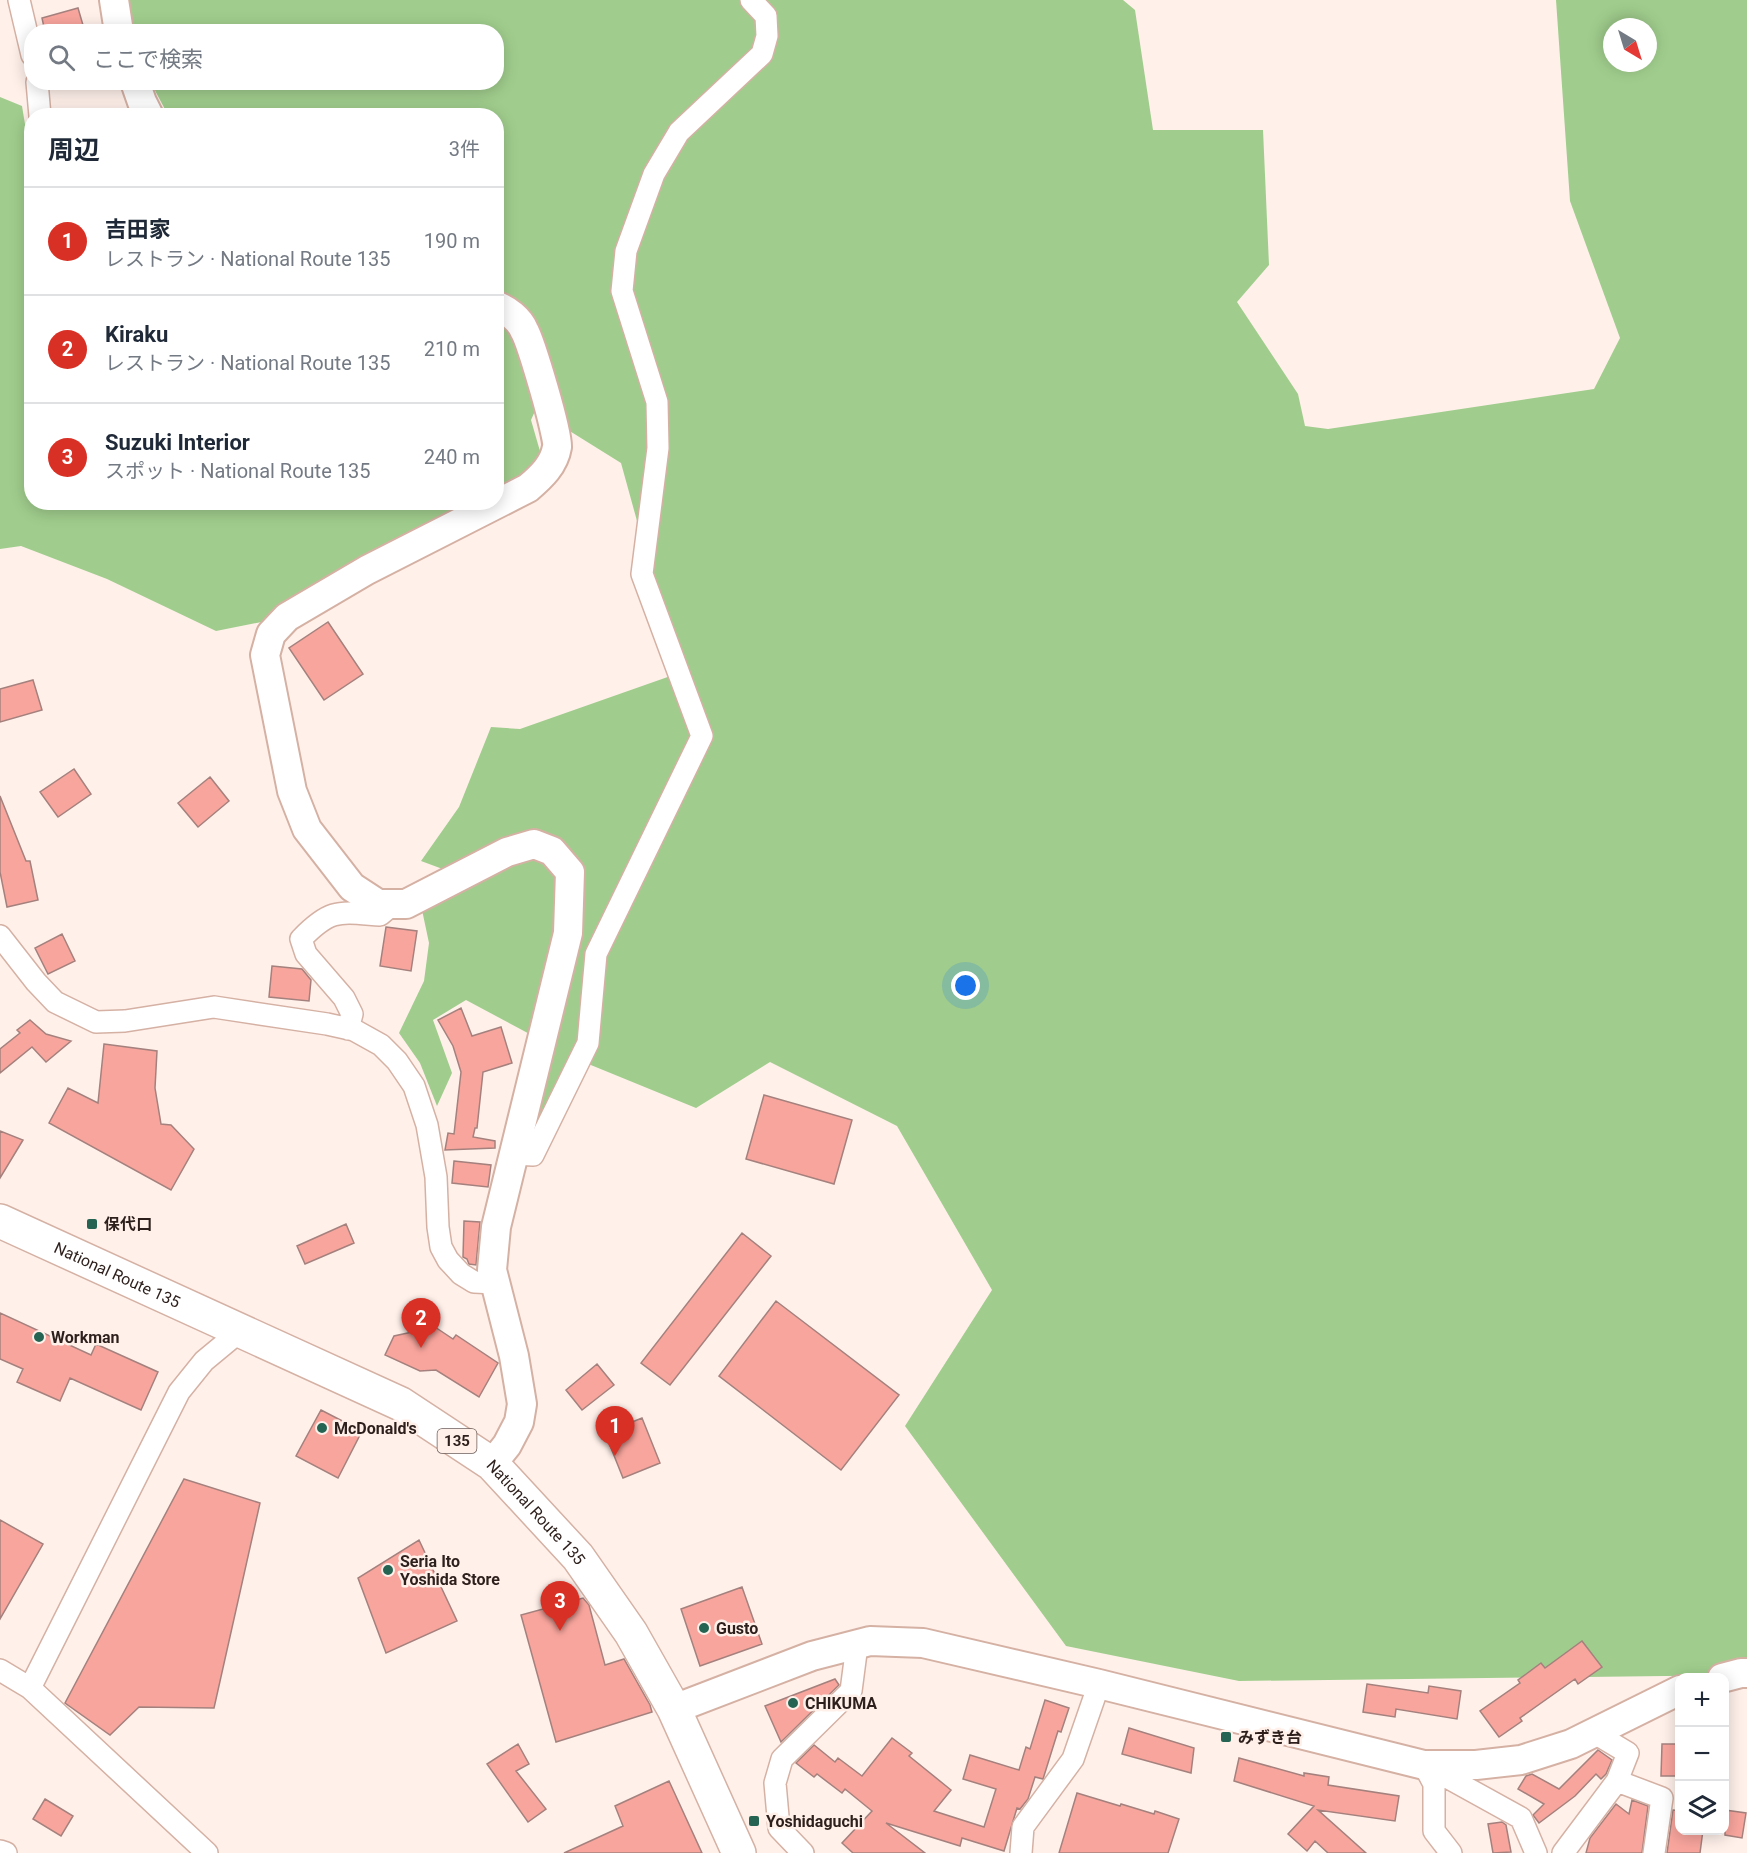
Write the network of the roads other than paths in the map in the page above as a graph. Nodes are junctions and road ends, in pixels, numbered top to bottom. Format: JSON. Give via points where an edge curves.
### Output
{"nodes":[{"id":1,"x":19,"y":0,"type":"edge"},
{"id":2,"x":114,"y":0,"type":"edge"},
{"id":3,"x":751,"y":0,"type":"edge"},
{"id":4,"x":25,"y":24,"type":"edge"},
{"id":5,"x":118,"y":24,"type":"edge"},
{"id":6,"x":38,"y":90,"type":"edge"},
{"id":7,"x":137,"y":90,"type":"edge"},
{"id":8,"x":39,"y":108,"type":"edge"},
{"id":9,"x":145,"y":108,"type":"edge"},
{"id":10,"x":504,"y":308,"type":"edge"},
{"id":11,"x":504,"y":500,"type":"edge"},
{"id":12,"x":485,"y":510,"type":"edge"},
{"id":13,"x":393,"y":904,"type":"junction"},
{"id":14,"x":0,"y":936,"type":"edge"},
{"id":15,"x":348,"y":1029,"type":"junction"},
{"id":16,"x":513,"y":1154,"type":"junction"},
{"id":17,"x":0,"y":1221,"type":"edge"},
{"id":18,"x":495,"y":1283,"type":"junction"},
{"id":19,"x":239,"y":1332,"type":"junction"},
{"id":20,"x":492,"y":1464,"type":"junction"},
{"id":21,"x":857,"y":1645,"type":"junction"},
{"id":22,"x":0,"y":1670,"type":"edge"},
{"id":23,"x":1747,"y":1673,"type":"edge"},
{"id":24,"x":1729,"y":1676,"type":"edge"},
{"id":25,"x":1099,"y":1684,"type":"junction"},
{"id":26,"x":30,"y":1688,"type":"junction"},
{"id":27,"x":1675,"y":1692,"type":"edge"},
{"id":28,"x":674,"y":1708,"type":"junction"},
{"id":29,"x":1593,"y":1732,"type":"junction"},
{"id":30,"x":1424,"y":1765,"type":"junction"},
{"id":31,"x":1617,"y":1781,"type":"junction"},
{"id":32,"x":0,"y":1851,"type":"edge"},
{"id":33,"x":6,"y":1853,"type":"edge"},
{"id":34,"x":207,"y":1853,"type":"edge"},
{"id":35,"x":739,"y":1853,"type":"edge"},
{"id":36,"x":803,"y":1853,"type":"edge"},
{"id":37,"x":1021,"y":1853,"type":"edge"},
{"id":38,"x":1451,"y":1853,"type":"edge"},
{"id":39,"x":1536,"y":1853,"type":"edge"},
{"id":40,"x":1563,"y":1853,"type":"edge"},
{"id":41,"x":1654,"y":1853,"type":"edge"}],
"edges":[{"from":1,"to":4,"type":"street"},
{"from":2,"to":5,"type":"street"},
{"from":3,"to":16,"type":"street","via":[[766,16],[767,36],[762,54],[679,132],[654,174],[626,251],[622,291],[657,402],[658,448],[642,574],[702,736],[596,954],[588,1043],[533,1155]]},
{"from":6,"to":8,"type":"street"},
{"from":7,"to":9,"type":"street"},
{"from":10,"to":11,"type":"street","via":[[524,328],[557,446],[546,472],[528,488]]},
{"from":12,"to":13,"type":"street","via":[[367,570],[287,617],[271,634],[265,655],[292,791],[307,829],[352,887],[378,904]]},
{"from":13,"to":15,"type":"street","via":[[380,915],[329,915],[301,939],[306,954],[344,998],[352,1014]]},
{"from":13,"to":16,"type":"street","via":[[406,904],[507,852],[534,844],[552,851],[570,872],[568,933]]},
{"from":14,"to":15,"type":"street","via":[[55,1002],[96,1022],[214,1007]]},
{"from":15,"to":18,"type":"street","via":[[381,1045],[414,1086],[436,1177],[441,1247],[448,1260],[474,1282]]},
{"from":16,"to":18,"type":"street","via":[[496,1227],[492,1270]]},
{"from":17,"to":19,"type":"highway","name":"National Route 135","number":"135"},
{"from":18,"to":20,"type":"street","via":[[522,1404],[519,1422]]},
{"from":19,"to":20,"type":"highway","name":"National Route 135","number":"135","via":[[401,1404]]},
{"from":19,"to":26,"type":"street","via":[[204,1361],[178,1392]]},
{"from":20,"to":28,"type":"highway","name":"National Route 135","number":"135","via":[[578,1557],[631,1633]]},
{"from":21,"to":25,"type":"street","via":[[870,1641],[923,1643]]},
{"from":21,"to":28,"type":"street","via":[[812,1656]]},
{"from":21,"to":36,"type":"street","via":[[851,1691],[782,1759],[775,1783],[779,1828]]},
{"from":22,"to":26,"type":"street"},
{"from":23,"to":24,"type":"street"},
{"from":25,"to":30,"type":"street"},
{"from":25,"to":37,"type":"street","via":[[1073,1759],[1023,1827]]},
{"from":26,"to":34,"type":"street"},
{"from":27,"to":29,"type":"street"},
{"from":28,"to":35,"type":"highway","name":"National Route 135","number":"135"},
{"from":29,"to":30,"type":"street","via":[[1571,1744],[1521,1760]]},
{"from":29,"to":31,"type":"street","via":[[1628,1753]]},
{"from":30,"to":38,"type":"street","via":[[1434,1784],[1434,1831]]},
{"from":30,"to":39,"type":"street","via":[[1521,1818]]},
{"from":31,"to":40,"type":"street"},
{"from":31,"to":41,"type":"street","via":[[1662,1798]]},
{"from":32,"to":33,"type":"street"}]}
